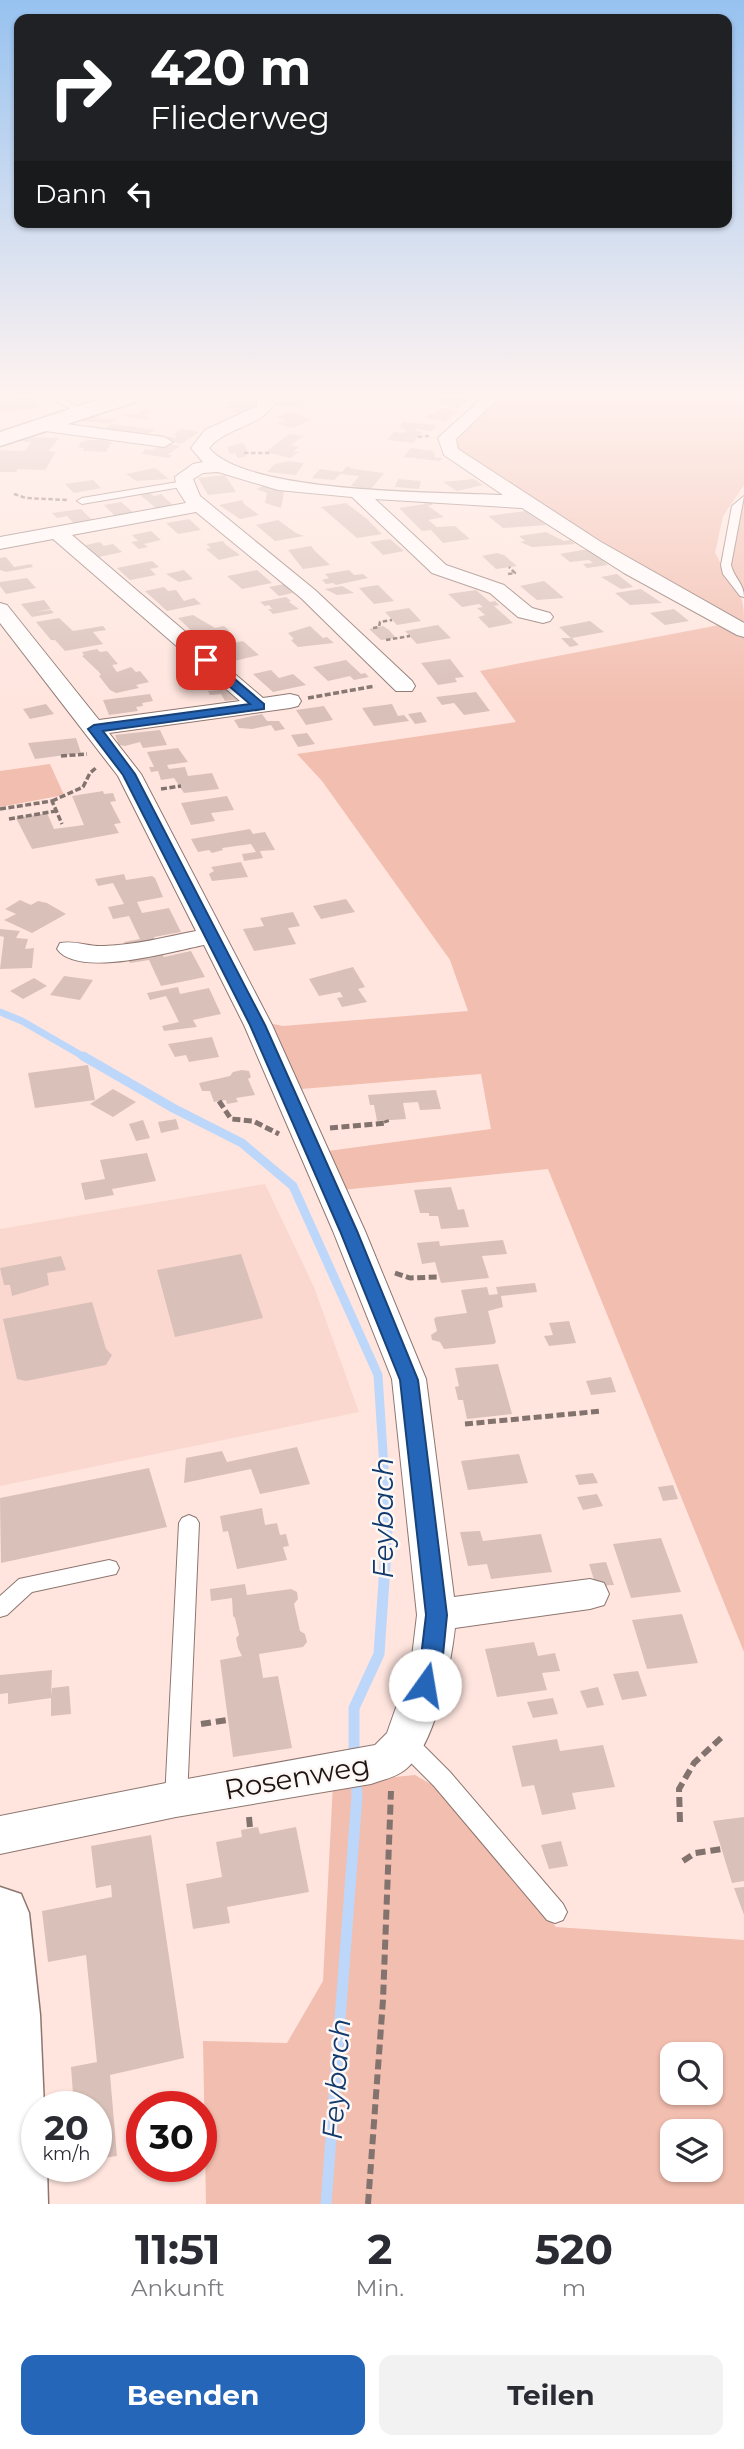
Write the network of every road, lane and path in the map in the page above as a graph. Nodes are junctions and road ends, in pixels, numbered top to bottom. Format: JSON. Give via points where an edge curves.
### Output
{"nodes":[{"id":1,"x":61,"y":500,"type":"edge"},
{"id":2,"x":89,"y":500,"type":"edge"},
{"id":3,"x":194,"y":500,"type":"edge"},
{"id":4,"x":365,"y":500,"type":"edge"},
{"id":5,"x":478,"y":500,"type":"edge"},
{"id":6,"x":519,"y":500,"type":"edge"},
{"id":7,"x":743,"y":500,"type":"edge"},
{"id":8,"x":82,"y":501,"type":"joint"},
{"id":9,"x":522,"y":502,"type":"junction"},
{"id":10,"x":198,"y":506,"type":"junction"},
{"id":11,"x":57,"y":532,"type":"junction"},
{"id":12,"x":0,"y":543,"type":"edge"},
{"id":13,"x":509,"y":567,"type":"dead end"},
{"id":14,"x":513,"y":573,"type":"dead end"},
{"id":15,"x":744,"y":594,"type":"edge"},
{"id":16,"x":0,"y":608,"type":"edge"},
{"id":17,"x":543,"y":617,"type":"dead end"},
{"id":18,"x":392,"y":620,"type":"dead end"},
{"id":19,"x":377,"y":627,"type":"dead end"},
{"id":20,"x":743,"y":630,"type":"edge"},
{"id":21,"x":410,"y":636,"type":"dead end"},
{"id":22,"x":387,"y":640,"type":"dead end"},
{"id":23,"x":374,"y":686,"type":"dead end"},
{"id":24,"x":404,"y":686,"type":"dead end"},
{"id":25,"x":290,"y":701,"type":"joint"},
{"id":26,"x":259,"y":706,"type":"junction"},
{"id":27,"x":92,"y":741,"type":"junction"},
{"id":28,"x":61,"y":756,"type":"dead end"},
{"id":29,"x":96,"y":768,"type":"dead end"},
{"id":30,"x":52,"y":800,"type":"junction"},
{"id":31,"x":2,"y":809,"type":"edge"},
{"id":32,"x":56,"y":811,"type":"junction"},
{"id":33,"x":62,"y":824,"type":"dead end"},
{"id":34,"x":210,"y":936,"type":"junction"},
{"id":35,"x":70,"y":948,"type":"dead end"},
{"id":36,"x":219,"y":1101,"type":"dead end"},
{"id":37,"x":386,"y":1120,"type":"dead end"},
{"id":38,"x":315,"y":1131,"type":"junction"},
{"id":39,"x":390,"y":1272,"type":"dead end"},
{"id":40,"x":438,"y":1277,"type":"dead end"},
{"id":41,"x":602,"y":1411,"type":"dead end"},
{"id":42,"x":465,"y":1424,"type":"dead end"},
{"id":43,"x":189,"y":1523,"type":"dead end"},
{"id":44,"x":109,"y":1567,"type":"dead end"},
{"id":45,"x":590,"y":1594,"type":"dead end"},
{"id":46,"x":0,"y":1609,"type":"edge"},
{"id":47,"x":437,"y":1615,"type":"junction"},
{"id":48,"x":722,"y":1737,"type":"dead end"},
{"id":49,"x":389,"y":1755,"type":"junction"},
{"id":50,"x":176,"y":1799,"type":"junction"},
{"id":51,"x":248,"y":1817,"type":"dead end"},
{"id":52,"x":680,"y":1822,"type":"dead end"},
{"id":53,"x":250,"y":1828,"type":"dead end"},
{"id":54,"x":0,"y":1835,"type":"edge"},
{"id":55,"x":722,"y":1849,"type":"dead end"},
{"id":56,"x":683,"y":1861,"type":"dead end"},
{"id":57,"x":555,"y":1912,"type":"dead end"},
{"id":58,"x":0,"y":1913,"type":"edge"},
{"id":59,"x":16,"y":2204,"type":"edge"},
{"id":60,"x":368,"y":2204,"type":"edge"}],
"edges":[{"from":1,"to":8,"type":"path"},
{"from":2,"to":8,"type":"lane"},
{"from":3,"to":10,"type":"street"},
{"from":4,"to":17,"type":"street","via":[[441,576],[497,589],[525,613]]},
{"from":5,"to":9,"type":"street"},
{"from":6,"to":9,"type":"street"},
{"from":7,"to":15,"type":"lane","via":[[737,506],[726,565]]},
{"from":9,"to":20,"type":"street"},
{"from":10,"to":11,"type":"street"},
{"from":10,"to":24,"type":"street","via":[[309,594]]},
{"from":11,"to":12,"type":"street"},
{"from":11,"to":26,"type":"street"},
{"from":13,"to":14,"type":"path"},
{"from":16,"to":27,"type":"street"},
{"from":18,"to":19,"type":"path"},
{"from":21,"to":22,"type":"path"},
{"from":23,"to":25,"type":"path"},
{"from":25,"to":26,"type":"street"},
{"from":26,"to":27,"type":"street"},
{"from":27,"to":28,"type":"path"},
{"from":27,"to":34,"type":"street","via":[[129,774]]},
{"from":29,"to":30,"type":"path","via":[[83,787]]},
{"from":30,"to":31,"type":"path"},
{"from":30,"to":32,"type":"path"},
{"from":31,"to":32,"type":"path","via":[[10,821]]},
{"from":32,"to":33,"type":"path"},
{"from":34,"to":35,"type":"street","via":[[104,956],[82,955]]},
{"from":34,"to":38,"type":"street"},
{"from":36,"to":38,"type":"path","via":[[231,1119],[253,1121],[287,1138]]},
{"from":37,"to":38,"type":"path"},
{"from":38,"to":47,"type":"street","via":[[409,1380]]},
{"from":39,"to":40,"type":"path","via":[[410,1278]]},
{"from":41,"to":42,"type":"path"},
{"from":43,"to":50,"type":"lane"},
{"from":44,"to":46,"type":"lane","via":[[26,1585]]},
{"from":45,"to":47,"type":"street"},
{"from":47,"to":49,"type":"street","via":[[431,1665]]},
{"from":48,"to":52,"type":"path","via":[[694,1763],[679,1790]]},
{"from":49,"to":50,"type":"street","name":"Rosenweg","via":[[327,1772]]},
{"from":49,"to":57,"type":"lane","via":[[442,1779]]},
{"from":49,"to":60,"type":"path","via":[[383,2000]]},
{"from":50,"to":54,"type":"street","name":"Rosenweg"},
{"from":51,"to":53,"type":"path"},
{"from":55,"to":56,"type":"path","via":[[695,1853]]},
{"from":58,"to":59,"type":"main road","via":[[10,2015]]}]}
